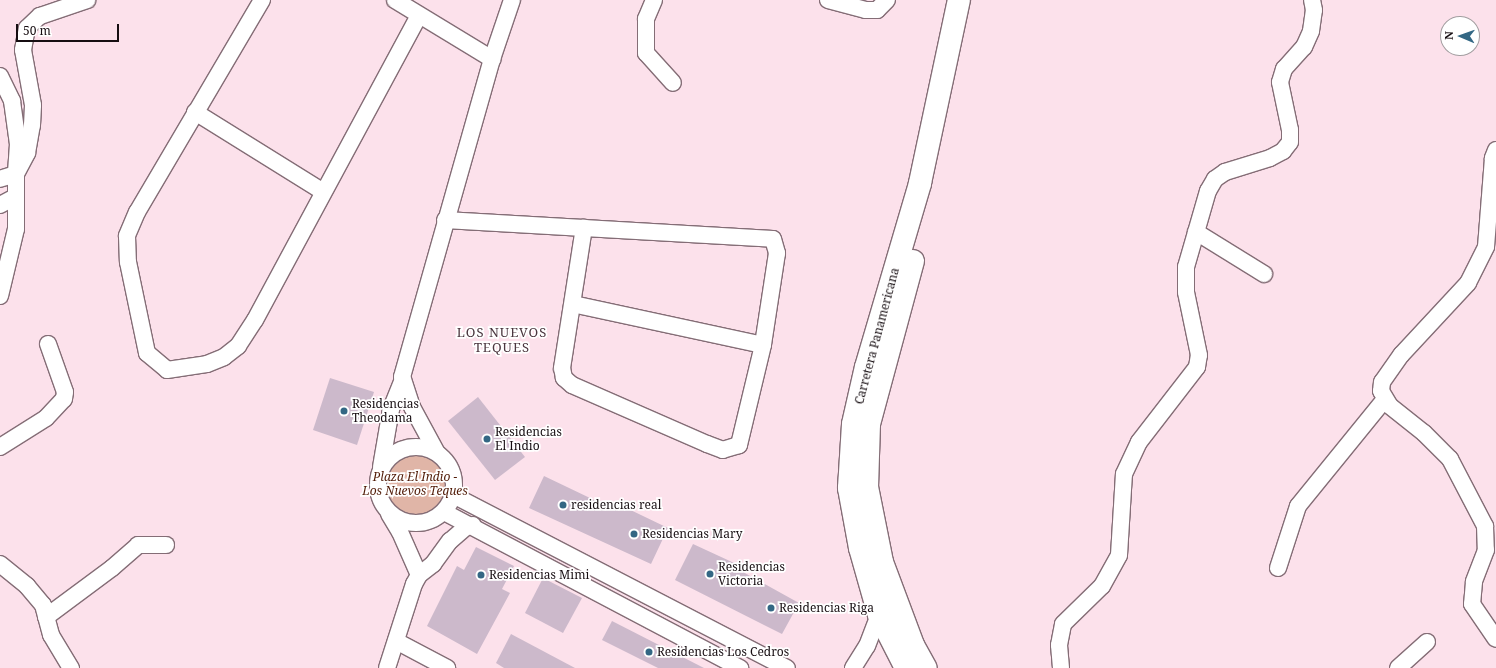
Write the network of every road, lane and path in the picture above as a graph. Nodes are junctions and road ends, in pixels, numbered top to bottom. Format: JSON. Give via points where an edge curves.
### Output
{"nodes":[{"id":1,"x":87,"y":0,"type":"edge"},
{"id":2,"x":262,"y":0,"type":"edge"},
{"id":3,"x":395,"y":0,"type":"edge"},
{"id":4,"x":512,"y":0,"type":"edge"},
{"id":5,"x":654,"y":0,"type":"edge"},
{"id":6,"x":665,"y":0,"type":"edge"},
{"id":7,"x":828,"y":0,"type":"edge"},
{"id":8,"x":887,"y":0,"type":"edge"},
{"id":9,"x":959,"y":0,"type":"edge"},
{"id":10,"x":972,"y":0,"type":"edge"},
{"id":11,"x":1312,"y":0,"type":"edge"},
{"id":12,"x":419,"y":15,"type":"junction"},
{"id":13,"x":646,"y":19,"type":"junction"},
{"id":14,"x":492,"y":59,"type":"junction"},
{"id":15,"x":0,"y":76,"type":"edge"},
{"id":16,"x":673,"y":83,"type":"dead end"},
{"id":17,"x":195,"y":112,"type":"junction"},
{"id":18,"x":1496,"y":150,"type":"edge"},
{"id":19,"x":16,"y":174,"type":"junction"},
{"id":20,"x":0,"y":179,"type":"edge"},
{"id":21,"x":322,"y":191,"type":"junction"},
{"id":22,"x":15,"y":197,"type":"junction"},
{"id":23,"x":1494,"y":200,"type":"edge"},
{"id":24,"x":0,"y":205,"type":"edge"},
{"id":25,"x":445,"y":220,"type":"junction"},
{"id":26,"x":584,"y":228,"type":"junction"},
{"id":27,"x":1196,"y":232,"type":"junction"},
{"id":28,"x":1264,"y":274,"type":"dead end"},
{"id":29,"x":0,"y":296,"type":"edge"},
{"id":30,"x":573,"y":304,"type":"junction"},
{"id":31,"x":48,"y":344,"type":"dead end"},
{"id":32,"x":763,"y":345,"type":"junction"},
{"id":33,"x":402,"y":382,"type":"junction"},
{"id":34,"x":1384,"y":400,"type":"junction"},
{"id":35,"x":0,"y":447,"type":"edge"},
{"id":36,"x":437,"y":453,"type":"junction"},
{"id":37,"x":380,"y":472,"type":"junction"},
{"id":38,"x":453,"y":495,"type":"junction"},
{"id":39,"x":382,"y":504,"type":"junction"},
{"id":40,"x":444,"y":512,"type":"junction"},
{"id":41,"x":473,"y":525,"type":"junction"},
{"id":42,"x":166,"y":545,"type":"dead end"},
{"id":43,"x":0,"y":564,"type":"edge"},
{"id":44,"x":1278,"y":568,"type":"dead end"},
{"id":45,"x":417,"y":580,"type":"junction"},
{"id":46,"x":879,"y":615,"type":"junction"},
{"id":47,"x":46,"y":617,"type":"junction"},
{"id":48,"x":1496,"y":639,"type":"edge"},
{"id":49,"x":396,"y":641,"type":"junction"},
{"id":50,"x":1427,"y":642,"type":"dead end"},
{"id":51,"x":785,"y":667,"type":"edge"},
{"id":52,"x":71,"y":668,"type":"edge"},
{"id":53,"x":387,"y":668,"type":"edge"},
{"id":54,"x":447,"y":668,"type":"edge"},
{"id":55,"x":740,"y":668,"type":"edge"},
{"id":56,"x":853,"y":668,"type":"edge"},
{"id":57,"x":906,"y":668,"type":"edge"},
{"id":58,"x":926,"y":668,"type":"edge"},
{"id":59,"x":1061,"y":668,"type":"edge"},
{"id":60,"x":1398,"y":668,"type":"edge"}],
"edges":[{"from":1,"to":19,"type":"street","via":[[40,16],[27,28],[23,50],[33,104],[32,125],[27,153]]},
{"from":2,"to":17,"type":"street"},
{"from":3,"to":12,"type":"street"},
{"from":4,"to":14,"type":"street"},
{"from":5,"to":13,"type":"street"},
{"from":6,"to":13,"type":"street"},
{"from":7,"to":8,"type":"street","via":[[866,10],[877,10]]},
{"from":9,"to":46,"type":"main road","name":"Carretera Panamericana","via":[[920,183],[866,367],[853,424],[850,488],[860,548]]},
{"from":10,"to":58,"type":"main road","name":"Carretera Panamericana","via":[[969,24],[932,187],[869,424],[867,487],[882,562],[913,645]]},
{"from":11,"to":27,"type":"street","via":[[1314,10],[1311,31],[1304,47],[1284,69],[1280,82],[1290,142],[1283,151],[1270,158],[1225,172],[1215,179],[1208,191]]},
{"from":12,"to":14,"type":"street"},
{"from":12,"to":21,"type":"street"},
{"from":13,"to":16,"type":"street","via":[[646,53]]},
{"from":14,"to":25,"type":"street"},
{"from":15,"to":19,"type":"street","via":[[12,101],[16,120]]},
{"from":17,"to":21,"type":"street"},
{"from":17,"to":21,"type":"street","via":[[137,212],[127,236],[128,262],[147,353],[167,370],[207,364],[224,357],[238,346],[255,320]]},
{"from":18,"to":23,"type":"street","via":[[1493,158]]},
{"from":19,"to":20,"type":"street"},
{"from":19,"to":22,"type":"street"},
{"from":22,"to":24,"type":"street"},
{"from":22,"to":29,"type":"street","via":[[16,229]]},
{"from":23,"to":34,"type":"street","via":[[1486,247],[1468,283],[1401,355],[1382,382]]},
{"from":25,"to":26,"type":"street"},
{"from":25,"to":33,"type":"street"},
{"from":26,"to":30,"type":"street"},
{"from":26,"to":32,"type":"street","via":[[773,239],[777,253]]},
{"from":27,"to":28,"type":"street"},
{"from":27,"to":59,"type":"street","via":[[1186,267],[1186,292],[1199,355],[1197,368],[1139,442],[1124,474],[1119,555],[1102,586],[1063,624],[1059,645]]},
{"from":30,"to":32,"type":"street"},
{"from":30,"to":32,"type":"street","via":[[562,368],[564,378],[580,388],[723,450],[739,445]]},
{"from":31,"to":35,"type":"street","via":[[65,392],[64,399],[46,418]]},
{"from":33,"to":36,"type":"street","via":[[412,407]]},
{"from":33,"to":37,"type":"street","via":[[391,409]]},
{"from":34,"to":44,"type":"street","via":[[1298,506]]},
{"from":34,"to":48,"type":"street","via":[[1424,433],[1450,459],[1485,526],[1486,550],[1474,582],[1472,604]]},
{"from":36,"to":37,"type":"street","via":[[428,449],[409,447],[393,454]]},
{"from":36,"to":38,"type":"street","via":[[451,471]]},
{"from":37,"to":39,"type":"street","via":[[378,492]]},
{"from":38,"to":40,"type":"street"},
{"from":38,"to":51,"type":"street"},
{"from":39,"to":40,"type":"street","via":[[389,513],[411,524],[423,523]]},
{"from":39,"to":45,"type":"street","via":[[400,532]]},
{"from":40,"to":41,"type":"street"},
{"from":41,"to":45,"type":"street","via":[[466,527],[450,541]]},
{"from":41,"to":55,"type":"street"},
{"from":42,"to":47,"type":"street","via":[[138,545],[112,568]]},
{"from":43,"to":47,"type":"street","via":[[27,586],[43,605]]},
{"from":45,"to":49,"type":"street"},
{"from":46,"to":56,"type":"street","via":[[867,646]]},
{"from":46,"to":57,"type":"main road","name":"Carretera Panamericana"},
{"from":47,"to":52,"type":"street","via":[[51,635]]},
{"from":49,"to":53,"type":"street"},
{"from":49,"to":54,"type":"street"},
{"from":50,"to":60,"type":"street"}]}
